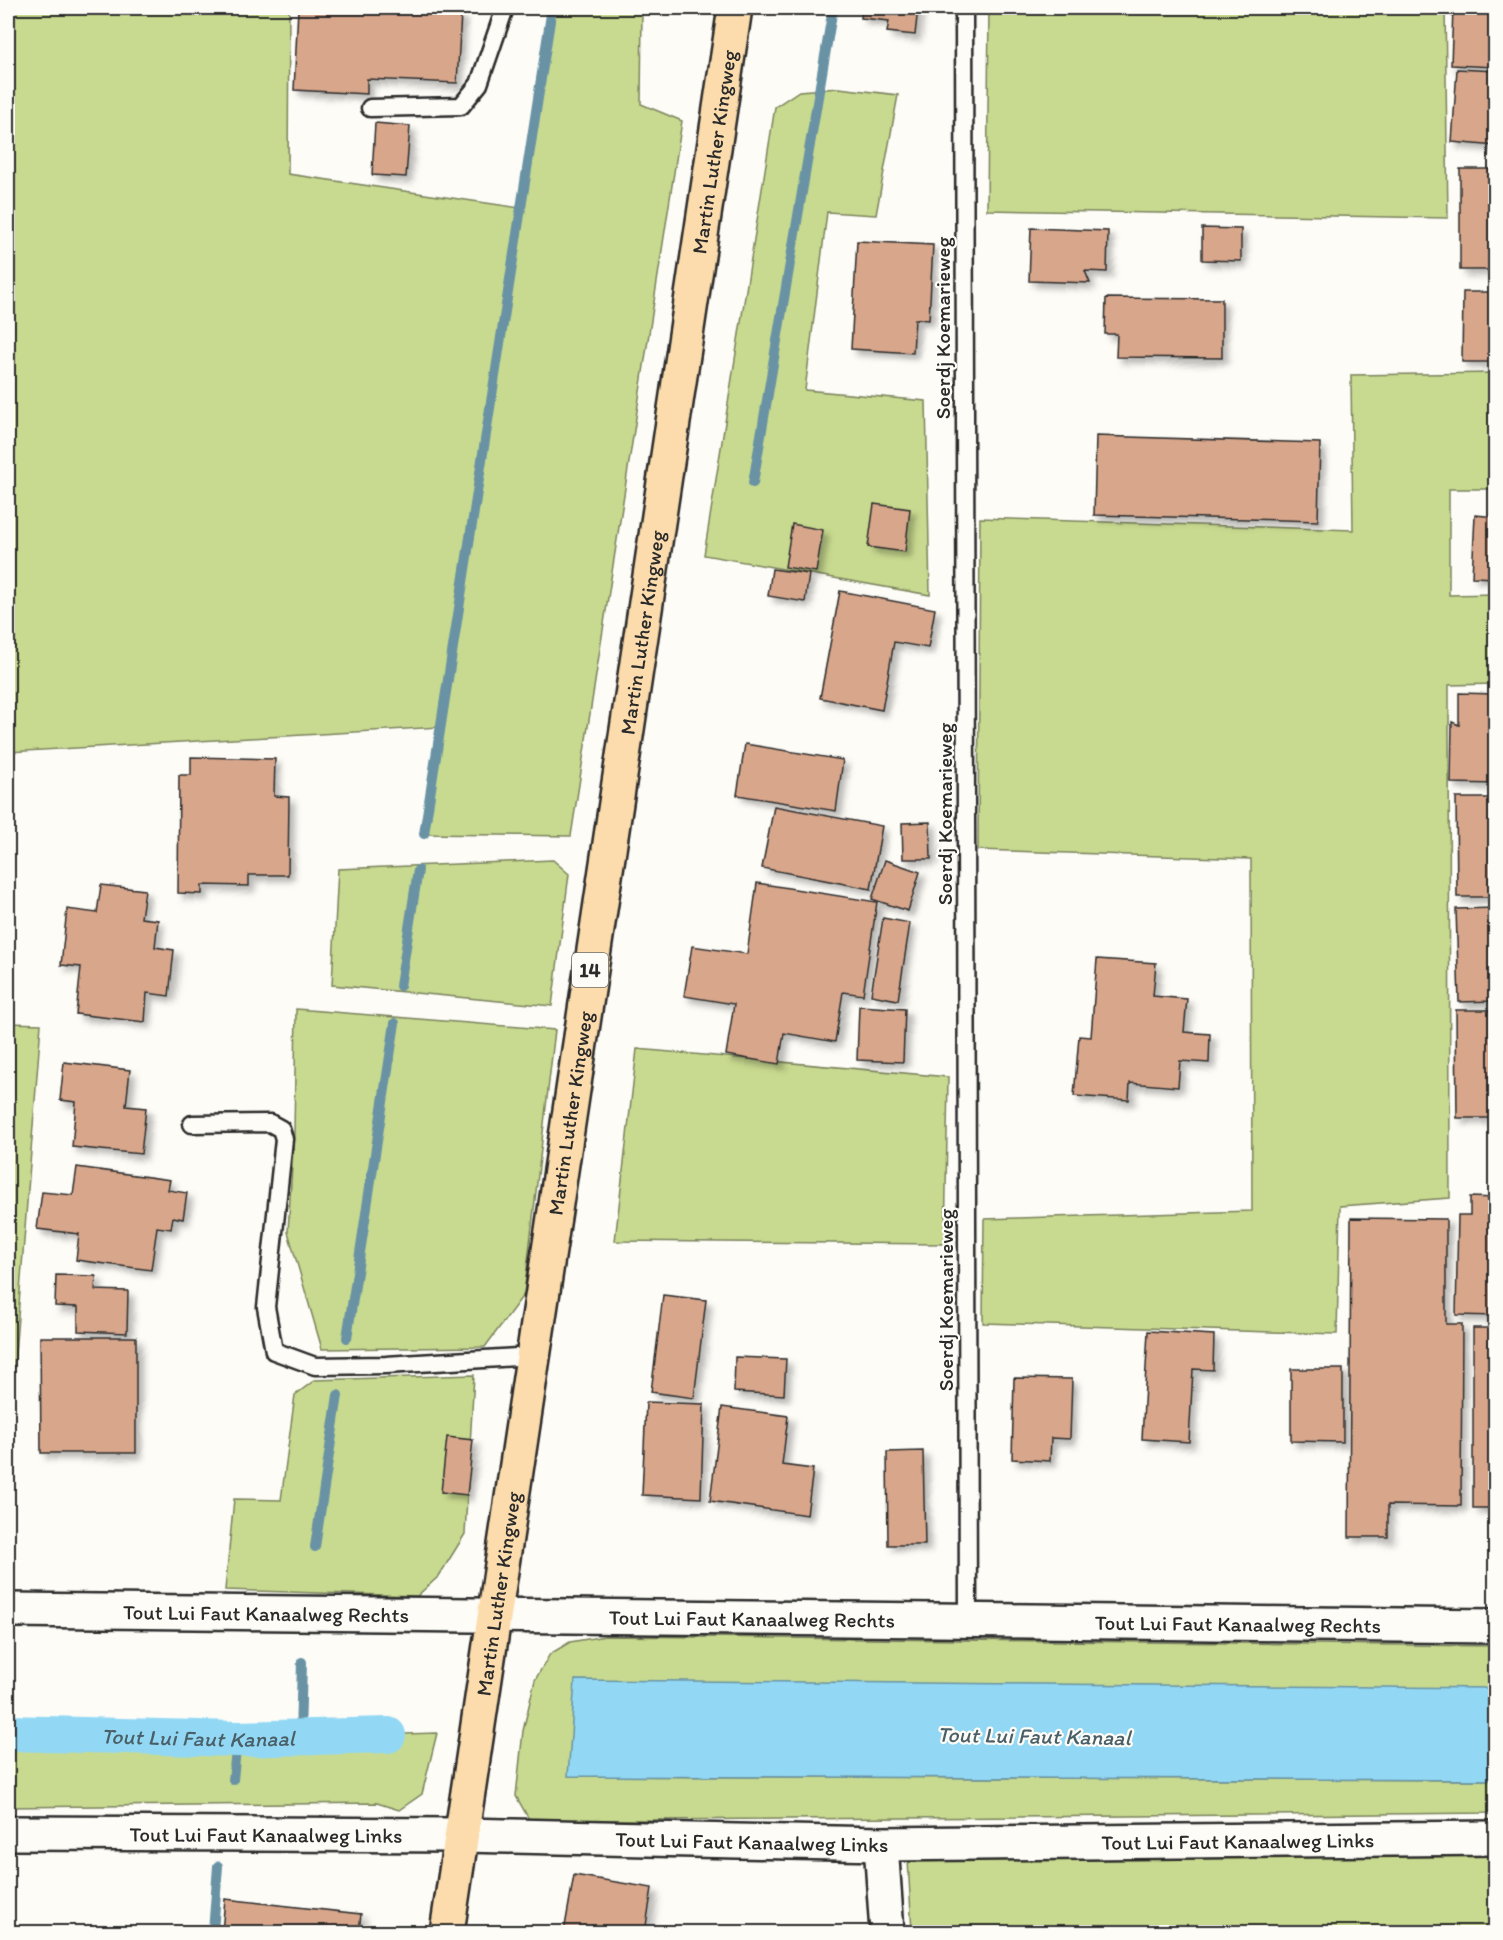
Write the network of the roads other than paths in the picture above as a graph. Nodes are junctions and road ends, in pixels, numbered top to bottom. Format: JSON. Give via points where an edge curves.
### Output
{"nodes":[{"id":1,"x":505,"y":8,"type":"edge"},
{"id":2,"x":735,"y":8,"type":"edge"},
{"id":3,"x":964,"y":8,"type":"edge"},
{"id":4,"x":370,"y":108,"type":"dead end"},
{"id":5,"x":192,"y":1124,"type":"dead end"},
{"id":6,"x":532,"y":1356,"type":"junction"},
{"id":7,"x":8,"y":1610,"type":"edge"},
{"id":8,"x":496,"y":1615,"type":"junction"},
{"id":9,"x":968,"y":1621,"type":"junction"},
{"id":10,"x":1496,"y":1626,"type":"edge"},
{"id":11,"x":8,"y":1833,"type":"edge"},
{"id":12,"x":463,"y":1835,"type":"junction"},
{"id":13,"x":1496,"y":1838,"type":"edge"},
{"id":14,"x":881,"y":1844,"type":"junction"},
{"id":15,"x":447,"y":1932,"type":"edge"},
{"id":16,"x":887,"y":1932,"type":"edge"}],
"edges":[{"from":1,"to":4,"type":"lane","via":[[479,84],[461,106]]},
{"from":2,"to":6,"type":"main road","name":"Martin Luther Kingweg","number":"14"},
{"from":3,"to":9,"type":"lane","name":"Soerdj Koemarieweg"},
{"from":5,"to":6,"type":"lane","via":[[270,1123],[281,1129],[284,1139],[266,1307],[274,1351],[315,1366]]},
{"from":6,"to":8,"type":"main road","name":"Martin Luther Kingweg","number":"14"},
{"from":7,"to":8,"type":"street","name":"Tout Lui Faut Kanaalweg Rechts"},
{"from":8,"to":9,"type":"street","name":"Tout Lui Faut Kanaalweg Rechts"},
{"from":8,"to":12,"type":"main road","name":"Martin Luther Kingweg","number":"14"},
{"from":9,"to":10,"type":"street","name":"Tout Lui Faut Kanaalweg Rechts"},
{"from":11,"to":12,"type":"street","name":"Tout Lui Faut Kanaalweg Links"},
{"from":12,"to":14,"type":"street","name":"Tout Lui Faut Kanaalweg Links"},
{"from":12,"to":15,"type":"main road","name":"Martin Luther Kingweg","number":"14"},
{"from":13,"to":14,"type":"street","name":"Tout Lui Faut Kanaalweg Links"},
{"from":14,"to":16,"type":"street"}]}
